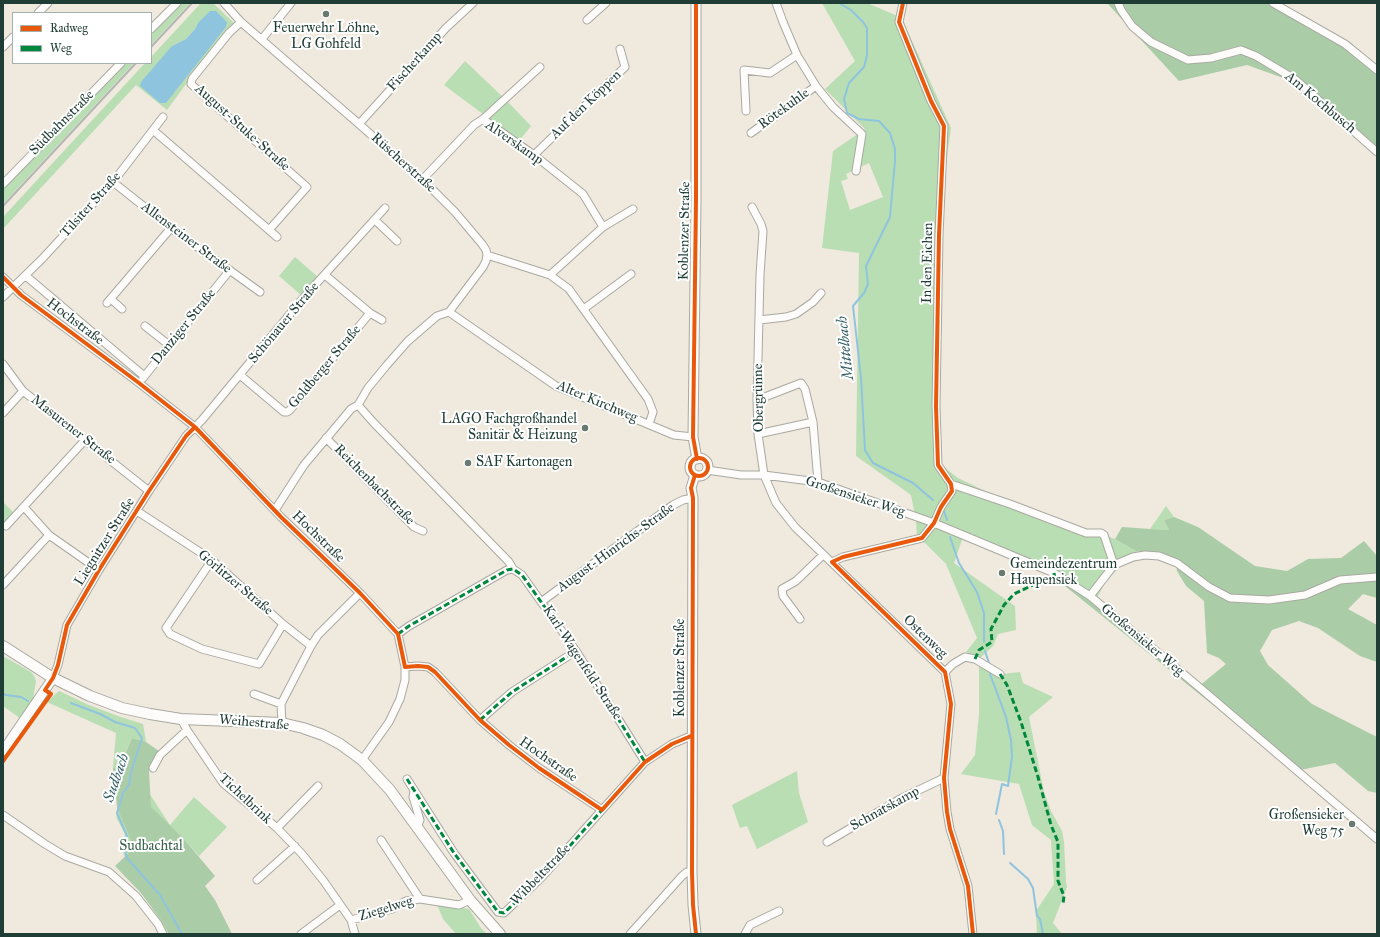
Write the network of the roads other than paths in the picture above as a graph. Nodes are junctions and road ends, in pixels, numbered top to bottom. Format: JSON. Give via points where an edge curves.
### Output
{"nodes":[{"id":1,"x":48,"y":3,"type":"edge"},
{"id":2,"x":177,"y":3,"type":"edge"},
{"id":3,"x":224,"y":3,"type":"edge"},
{"id":4,"x":291,"y":3,"type":"edge"},
{"id":5,"x":473,"y":3,"type":"edge"},
{"id":6,"x":606,"y":3,"type":"edge"},
{"id":7,"x":696,"y":3,"type":"edge"},
{"id":8,"x":776,"y":3,"type":"edge"},
{"id":9,"x":903,"y":3,"type":"edge"},
{"id":10,"x":1118,"y":3,"type":"edge"},
{"id":11,"x":1273,"y":3,"type":"edge"},
{"id":12,"x":39,"y":12,"type":"edge"},
{"id":13,"x":587,"y":20,"type":"dead end"},
{"id":14,"x":241,"y":22,"type":"junction"},
{"id":15,"x":152,"y":28,"type":"edge"},
{"id":16,"x":12,"y":38,"type":"edge"},
{"id":17,"x":262,"y":39,"type":"junction"},
{"id":18,"x":3,"y":47,"type":"edge"},
{"id":19,"x":620,"y":49,"type":"dead end"},
{"id":20,"x":797,"y":54,"type":"junction"},
{"id":21,"x":120,"y":64,"type":"edge"},
{"id":22,"x":540,"y":67,"type":"dead end"},
{"id":23,"x":1377,"y":70,"type":"edge"},
{"id":24,"x":816,"y":86,"type":"junction"},
{"id":25,"x":746,"y":111,"type":"dead end"},
{"id":26,"x":163,"y":117,"type":"dead end"},
{"id":27,"x":483,"y":119,"type":"junction"},
{"id":28,"x":359,"y":124,"type":"junction"},
{"id":29,"x":153,"y":130,"type":"junction"},
{"id":30,"x":751,"y":133,"type":"dead end"},
{"id":31,"x":1377,"y":152,"type":"edge"},
{"id":32,"x":534,"y":155,"type":"junction"},
{"id":33,"x":856,"y":171,"type":"dead end"},
{"id":34,"x":422,"y":180,"type":"junction"},
{"id":35,"x":113,"y":182,"type":"junction"},
{"id":36,"x":3,"y":184,"type":"edge"},
{"id":37,"x":752,"y":207,"type":"dead end"},
{"id":38,"x":385,"y":208,"type":"dead end"},
{"id":39,"x":633,"y":208,"type":"dead end"},
{"id":40,"x":375,"y":220,"type":"junction"},
{"id":41,"x":603,"y":227,"type":"junction"},
{"id":42,"x":171,"y":228,"type":"junction"},
{"id":43,"x":269,"y":230,"type":"junction"},
{"id":44,"x":276,"y":237,"type":"dead end"},
{"id":45,"x":397,"y":241,"type":"dead end"},
{"id":46,"x":487,"y":255,"type":"junction"},
{"id":47,"x":230,"y":270,"type":"junction"},
{"id":48,"x":631,"y":274,"type":"dead end"},
{"id":49,"x":325,"y":275,"type":"junction"},
{"id":50,"x":550,"y":275,"type":"junction"},
{"id":51,"x":26,"y":276,"type":"junction"},
{"id":52,"x":3,"y":277,"type":"edge"},
{"id":53,"x":13,"y":287,"type":"junction"},
{"id":54,"x":260,"y":292,"type":"dead end"},
{"id":55,"x":821,"y":293,"type":"dead end"},
{"id":56,"x":3,"y":297,"type":"edge"},
{"id":57,"x":585,"y":308,"type":"junction"},
{"id":58,"x":122,"y":309,"type":"dead end"},
{"id":59,"x":449,"y":312,"type":"junction"},
{"id":60,"x":370,"y":313,"type":"junction"},
{"id":61,"x":382,"y":320,"type":"dead end"},
{"id":62,"x":759,"y":320,"type":"junction"},
{"id":63,"x":145,"y":326,"type":"dead end"},
{"id":64,"x":169,"y":345,"type":"junction"},
{"id":65,"x":3,"y":364,"type":"edge"},
{"id":66,"x":240,"y":374,"type":"junction"},
{"id":67,"x":144,"y":376,"type":"junction"},
{"id":68,"x":139,"y":383,"type":"junction"},
{"id":69,"x":23,"y":391,"type":"junction"},
{"id":70,"x":757,"y":400,"type":"junction"},
{"id":71,"x":360,"y":401,"type":"junction"},
{"id":72,"x":3,"y":413,"type":"edge"},
{"id":73,"x":813,"y":422,"type":"junction"},
{"id":74,"x":649,"y":424,"type":"junction"},
{"id":75,"x":195,"y":427,"type":"junction"},
{"id":76,"x":758,"y":434,"type":"junction"},
{"id":77,"x":693,"y":437,"type":"junction"},
{"id":78,"x":326,"y":438,"type":"junction"},
{"id":79,"x":86,"y":440,"type":"junction"},
{"id":80,"x":697,"y":458,"type":"junction"},
{"id":81,"x":700,"y":473,"type":"junction"},
{"id":82,"x":764,"y":475,"type":"junction"},
{"id":83,"x":818,"y":482,"type":"junction"},
{"id":84,"x":951,"y":484,"type":"junction"},
{"id":85,"x":149,"y":491,"type":"junction"},
{"id":86,"x":693,"y":498,"type":"junction"},
{"id":87,"x":24,"y":507,"type":"junction"},
{"id":88,"x":275,"y":510,"type":"junction"},
{"id":89,"x":137,"y":511,"type":"junction"},
{"id":90,"x":934,"y":523,"type":"junction"},
{"id":91,"x":6,"y":526,"type":"dead end"},
{"id":92,"x":423,"y":531,"type":"dead end"},
{"id":93,"x":49,"y":535,"type":"junction"},
{"id":94,"x":823,"y":554,"type":"junction"},
{"id":95,"x":212,"y":560,"type":"junction"},
{"id":96,"x":832,"y":562,"type":"junction"},
{"id":97,"x":1114,"y":565,"type":"junction"},
{"id":98,"x":513,"y":568,"type":"junction"},
{"id":99,"x":99,"y":570,"type":"junction"},
{"id":100,"x":1377,"y":577,"type":"edge"},
{"id":101,"x":3,"y":585,"type":"edge"},
{"id":102,"x":360,"y":593,"type":"junction"},
{"id":103,"x":1090,"y":596,"type":"junction"},
{"id":104,"x":542,"y":602,"type":"junction"},
{"id":105,"x":800,"y":619,"type":"dead end"},
{"id":106,"x":283,"y":624,"type":"junction"},
{"id":107,"x":398,"y":634,"type":"junction"},
{"id":108,"x":3,"y":646,"type":"edge"},
{"id":109,"x":311,"y":646,"type":"junction"},
{"id":110,"x":576,"y":651,"type":"junction"},
{"id":111,"x":405,"y":667,"type":"junction"},
{"id":112,"x":945,"y":672,"type":"junction"},
{"id":113,"x":1000,"y":674,"type":"dead end"},
{"id":114,"x":52,"y":678,"type":"junction"},
{"id":115,"x":254,"y":694,"type":"dead end"},
{"id":116,"x":282,"y":704,"type":"junction"},
{"id":117,"x":181,"y":719,"type":"junction"},
{"id":118,"x":480,"y":720,"type":"junction"},
{"id":119,"x":282,"y":723,"type":"junction"},
{"id":120,"x":187,"y":730,"type":"junction"},
{"id":121,"x":691,"y":736,"type":"junction"},
{"id":122,"x":3,"y":751,"type":"edge"},
{"id":123,"x":362,"y":760,"type":"junction"},
{"id":124,"x":645,"y":762,"type":"junction"},
{"id":125,"x":153,"y":768,"type":"dead end"},
{"id":126,"x":944,"y":778,"type":"junction"},
{"id":127,"x":407,"y":779,"type":"dead end"},
{"id":128,"x":318,"y":786,"type":"dead end"},
{"id":129,"x":414,"y":791,"type":"junction"},
{"id":130,"x":602,"y":810,"type":"junction"},
{"id":131,"x":3,"y":815,"type":"edge"},
{"id":132,"x":277,"y":828,"type":"junction"},
{"id":133,"x":417,"y":828,"type":"junction"},
{"id":134,"x":1377,"y":839,"type":"edge"},
{"id":135,"x":380,"y":840,"type":"dead end"},
{"id":136,"x":827,"y":842,"type":"dead end"},
{"id":137,"x":295,"y":846,"type":"junction"},
{"id":138,"x":692,"y":872,"type":"junction"},
{"id":139,"x":257,"y":880,"type":"dead end"},
{"id":140,"x":420,"y":899,"type":"junction"},
{"id":141,"x":470,"y":900,"type":"junction"},
{"id":142,"x":340,"y":905,"type":"junction"},
{"id":143,"x":779,"y":911,"type":"dead end"},
{"id":144,"x":351,"y":920,"type":"junction"},
{"id":145,"x":163,"y":934,"type":"edge"},
{"id":146,"x":301,"y":934,"type":"edge"},
{"id":147,"x":355,"y":934,"type":"edge"},
{"id":148,"x":500,"y":934,"type":"edge"},
{"id":149,"x":630,"y":934,"type":"edge"},
{"id":150,"x":696,"y":934,"type":"edge"},
{"id":151,"x":745,"y":934,"type":"edge"},
{"id":152,"x":973,"y":934,"type":"edge"}],
"edges":[{"from":1,"to":12,"type":"street"},
{"from":2,"to":15,"type":"street"},
{"from":3,"to":14,"type":"street","name":"Rüscherstraße"},
{"from":4,"to":17,"type":"street"},
{"from":5,"to":28,"type":"street","name":"Fischerkamp","via":[[446,28]]},
{"from":6,"to":13,"type":"street"},
{"from":7,"to":77,"type":"street","name":"Koblenzer Straße"},
{"from":8,"to":20,"type":"street","name":"Rötekuhle"},
{"from":9,"to":84,"type":"street","name":"In den Eichen","via":[[899,22],[931,101],[944,126],[936,406],[938,465]]},
{"from":10,"to":31,"type":"street","name":"Am Kochbusch","via":[[1132,26],[1151,42],[1188,60],[1211,58],[1241,50],[1256,56],[1296,80]]},
{"from":11,"to":23,"type":"street","via":[[1345,44]]},
{"from":14,"to":17,"type":"street","name":"Rüscherstraße"},
{"from":14,"to":43,"type":"street","name":"August-Stuke-Straße","via":[[196,74],[191,84],[307,187]]},
{"from":16,"to":18,"type":"street"},
{"from":17,"to":28,"type":"street","name":"Rüscherstraße"},
{"from":19,"to":32,"type":"street","name":"Auf den Köppen","via":[[625,67]]},
{"from":20,"to":24,"type":"street","name":"Rötekuhle"},
{"from":20,"to":25,"type":"street","name":"Rötekuhle","via":[[770,73],[744,70]]},
{"from":21,"to":36,"type":"street","name":"Südbahnstraße"},
{"from":22,"to":27,"type":"street"},
{"from":24,"to":30,"type":"street","name":"Rötekuhle"},
{"from":24,"to":33,"type":"street","name":"Rötekuhle","via":[[833,107],[862,134]]},
{"from":26,"to":29,"type":"street","name":"Tilsiter Straße"},
{"from":27,"to":32,"type":"street","name":"Alverskamp"},
{"from":27,"to":34,"type":"street","name":"Alverskamp","via":[[474,125]]},
{"from":28,"to":34,"type":"street","name":"Rüscherstraße"},
{"from":29,"to":35,"type":"street","name":"Tilsiter Straße"},
{"from":29,"to":43,"type":"street"},
{"from":32,"to":41,"type":"street","name":"Alverskamp","via":[[582,194]]},
{"from":34,"to":46,"type":"street","name":"Rüscherstraße","via":[[455,212],[482,244]]},
{"from":35,"to":42,"type":"street","name":"Allensteiner Straße"},
{"from":35,"to":51,"type":"street","name":"Tilsiter Straße"},
{"from":37,"to":62,"type":"street","name":"Obergrünne","via":[[763,231]]},
{"from":38,"to":40,"type":"street","name":"Schönauer Straße"},
{"from":39,"to":41,"type":"street"},
{"from":40,"to":45,"type":"street"},
{"from":40,"to":49,"type":"street","name":"Schönauer Straße"},
{"from":41,"to":50,"type":"street"},
{"from":42,"to":47,"type":"street","name":"Allensteiner Straße"},
{"from":42,"to":58,"type":"street","via":[[109,301]]},
{"from":43,"to":44,"type":"street"},
{"from":46,"to":50,"type":"street"},
{"from":46,"to":59,"type":"street","via":[[483,267]]},
{"from":47,"to":54,"type":"street","name":"Allensteiner Straße"},
{"from":47,"to":64,"type":"street","name":"Danziger Straße"},
{"from":48,"to":57,"type":"street"},
{"from":49,"to":60,"type":"street","name":"Goldberger Straße"},
{"from":49,"to":66,"type":"street","name":"Schönauer Straße"},
{"from":50,"to":57,"type":"street","via":[[569,288]]},
{"from":51,"to":53,"type":"street","name":"Tilsiter Straße"},
{"from":51,"to":67,"type":"street"},
{"from":52,"to":53,"type":"street","name":"Hochstraße"},
{"from":53,"to":56,"type":"street","name":"Tilsiter Straße"},
{"from":53,"to":68,"type":"street","name":"Hochstraße","via":[[20,295]]},
{"from":55,"to":62,"type":"street","via":[[796,314]]},
{"from":57,"to":74,"type":"street","via":[[648,399],[653,412]]},
{"from":59,"to":71,"type":"street","via":[[436,316],[414,335],[386,366]]},
{"from":59,"to":74,"type":"street","name":"Alter Kirchweg","via":[[556,386]]},
{"from":60,"to":61,"type":"street","name":"Goldberger Straße"},
{"from":60,"to":66,"type":"street","name":"Goldberger Straße","via":[[287,412]]},
{"from":62,"to":70,"type":"street","name":"Obergrünne"},
{"from":63,"to":64,"type":"street"},
{"from":64,"to":67,"type":"street","name":"Danziger Straße"},
{"from":65,"to":69,"type":"street","name":"Masurener Straße"},
{"from":66,"to":75,"type":"street","name":"Schönauer Straße"},
{"from":67,"to":68,"type":"street","name":"Danziger Straße"},
{"from":68,"to":75,"type":"street","name":"Hochstraße"},
{"from":69,"to":72,"type":"street"},
{"from":69,"to":79,"type":"street","name":"Masurener Straße"},
{"from":70,"to":73,"type":"street","via":[[801,383],[805,389]]},
{"from":70,"to":76,"type":"street","name":"Obergrünne"},
{"from":71,"to":78,"type":"street"},
{"from":71,"to":98,"type":"street","name":"Karl-Wagenfeld-Straße","via":[[373,422]]},
{"from":73,"to":76,"type":"street"},
{"from":73,"to":83,"type":"street"},
{"from":74,"to":77,"type":"street","name":"Alter Kirchweg","via":[[674,435]]},
{"from":75,"to":85,"type":"street","name":"Liegnitzer Straße","via":[[186,436]]},
{"from":75,"to":88,"type":"street","name":"Hochstraße"},
{"from":76,"to":82,"type":"street","name":"Obergrünne"},
{"from":77,"to":80,"type":"street","name":"Koblenzer Straße"},
{"from":78,"to":88,"type":"street","via":[[304,465]]},
{"from":78,"to":92,"type":"street","name":"Reichenbachstraße","via":[[414,527]]},
{"from":79,"to":85,"type":"street","name":"Masurener Straße"},
{"from":79,"to":87,"type":"street"},
{"from":80,"to":81,"type":"street","via":[[707,464]]},
{"from":80,"to":81,"type":"street","via":[[690,466],[691,471]]},
{"from":81,"to":82,"type":"street","name":"Großensieker Weg"},
{"from":81,"to":86,"type":"street","name":"Koblenzer Straße","via":[[692,488]]},
{"from":82,"to":83,"type":"street","name":"Großensieker Weg"},
{"from":82,"to":94,"type":"street","name":"Ostenweg","via":[[776,502],[795,527]]},
{"from":83,"to":90,"type":"street","name":"Großensieker Weg"},
{"from":84,"to":90,"type":"street","via":[[952,491],[940,507]]},
{"from":84,"to":97,"type":"street","via":[[1086,533],[1101,533],[1104,535]]},
{"from":85,"to":89,"type":"street","name":"Liegnitzer Straße"},
{"from":86,"to":104,"type":"street","name":"August-Hinrichs-Straße","via":[[673,506]]},
{"from":86,"to":121,"type":"street","name":"Koblenzer Straße"},
{"from":87,"to":91,"type":"street"},
{"from":87,"to":93,"type":"street"},
{"from":88,"to":102,"type":"street","name":"Hochstraße"},
{"from":89,"to":95,"type":"street","name":"Görlitzer Straße"},
{"from":89,"to":99,"type":"street","name":"Liegnitzer Straße"},
{"from":90,"to":96,"type":"street","via":[[922,538]]},
{"from":90,"to":103,"type":"street","name":"Großensieker Weg","via":[[1054,573]]},
{"from":93,"to":99,"type":"street"},
{"from":93,"to":101,"type":"street"},
{"from":94,"to":96,"type":"street","name":"Ostenweg"},
{"from":94,"to":105,"type":"street","via":[[796,581],[782,589],[783,596]]},
{"from":95,"to":106,"type":"street","name":"Görlitzer Straße"},
{"from":95,"to":106,"type":"street","via":[[166,628],[170,634],[202,649],[259,664]]},
{"from":96,"to":112,"type":"street","name":"Ostenweg"},
{"from":97,"to":100,"type":"street","via":[[1139,556],[1159,556],[1177,562],[1209,587],[1230,598],[1269,600],[1305,595],[1340,580]]},
{"from":97,"to":103,"type":"street"},
{"from":98,"to":104,"type":"street","name":"Karl-Wagenfeld-Straße","via":[[522,574]]},
{"from":98,"to":107,"type":"street"},
{"from":99,"to":114,"type":"street","name":"Liegnitzer Straße","via":[[67,626],[58,665]]},
{"from":102,"to":107,"type":"street","name":"Hochstraße"},
{"from":102,"to":109,"type":"street","via":[[318,635]]},
{"from":103,"to":134,"type":"street","name":"Großensieker Weg"},
{"from":104,"to":110,"type":"street","name":"Karl-Wagenfeld-Straße"},
{"from":106,"to":109,"type":"street","name":"Görlitzer Straße"},
{"from":107,"to":111,"type":"street"},
{"from":108,"to":114,"type":"main road","name":"Weihestraße"},
{"from":109,"to":116,"type":"street"},
{"from":110,"to":118,"type":"street","via":[[512,692]]},
{"from":110,"to":124,"type":"street","name":"Karl-Wagenfeld-Straße"},
{"from":111,"to":118,"type":"street","name":"Hochstraße","via":[[428,667]]},
{"from":111,"to":123,"type":"street","via":[[405,680],[395,710]]},
{"from":112,"to":113,"type":"street","via":[[965,657],[975,659]]},
{"from":112,"to":126,"type":"street","name":"Ostenweg","via":[[951,704]]},
{"from":114,"to":117,"type":"main road","name":"Weihestraße","via":[[122,708]]},
{"from":114,"to":122,"type":"street"},
{"from":115,"to":116,"type":"street"},
{"from":116,"to":119,"type":"street"},
{"from":117,"to":119,"type":"main road","name":"Weihestraße"},
{"from":117,"to":120,"type":"street","name":"Tichelbrink"},
{"from":118,"to":130,"type":"street","name":"Hochstraße","via":[[539,768]]},
{"from":119,"to":123,"type":"main road","name":"Weihestraße","via":[[323,735]]},
{"from":120,"to":125,"type":"street","via":[[160,755]]},
{"from":120,"to":132,"type":"street","name":"Tichelbrink","via":[[223,783]]},
{"from":121,"to":124,"type":"street","name":"Wibbeltstraße","via":[[672,744]]},
{"from":121,"to":138,"type":"street","name":"Koblenzer Straße"},
{"from":123,"to":133,"type":"main road","name":"Weihestraße","via":[[390,790]]},
{"from":124,"to":130,"type":"street","name":"Wibbeltstraße"},
{"from":126,"to":136,"type":"street","name":"Schnatskamp","via":[[902,798]]},
{"from":126,"to":152,"type":"street","name":"Ostenweg","via":[[950,829],[968,886]]},
{"from":127,"to":129,"type":"street","name":"Wibbeltstraße"},
{"from":128,"to":132,"type":"street","name":"Tichelbrink"},
{"from":129,"to":130,"type":"street","name":"Wibbeltstraße","via":[[454,853],[498,912],[504,913],[541,878]]},
{"from":129,"to":133,"type":"street","name":"Wibbeltstraße","via":[[413,798],[420,820]]},
{"from":131,"to":145,"type":"street","via":[[65,856],[108,872],[136,896]]},
{"from":132,"to":137,"type":"street","name":"Tichelbrink"},
{"from":133,"to":141,"type":"main road","name":"Weihestraße"},
{"from":135,"to":140,"type":"street","name":"Ziegelweg"},
{"from":137,"to":139,"type":"street"},
{"from":137,"to":142,"type":"street","name":"Tichelbrink"},
{"from":138,"to":149,"type":"street","via":[[682,876]]},
{"from":138,"to":150,"type":"street","name":"Koblenzer Straße"},
{"from":140,"to":141,"type":"street","name":"Ziegelweg","via":[[459,905]]},
{"from":140,"to":144,"type":"street","name":"Ziegelweg","via":[[406,901],[392,909]]},
{"from":141,"to":148,"type":"main road","name":"Weihestraße"},
{"from":142,"to":144,"type":"street","name":"Tichelbrink"},
{"from":142,"to":146,"type":"street"},
{"from":143,"to":151,"type":"street","via":[[750,926]]},
{"from":144,"to":147,"type":"street","name":"Tichelbrink"}]}
